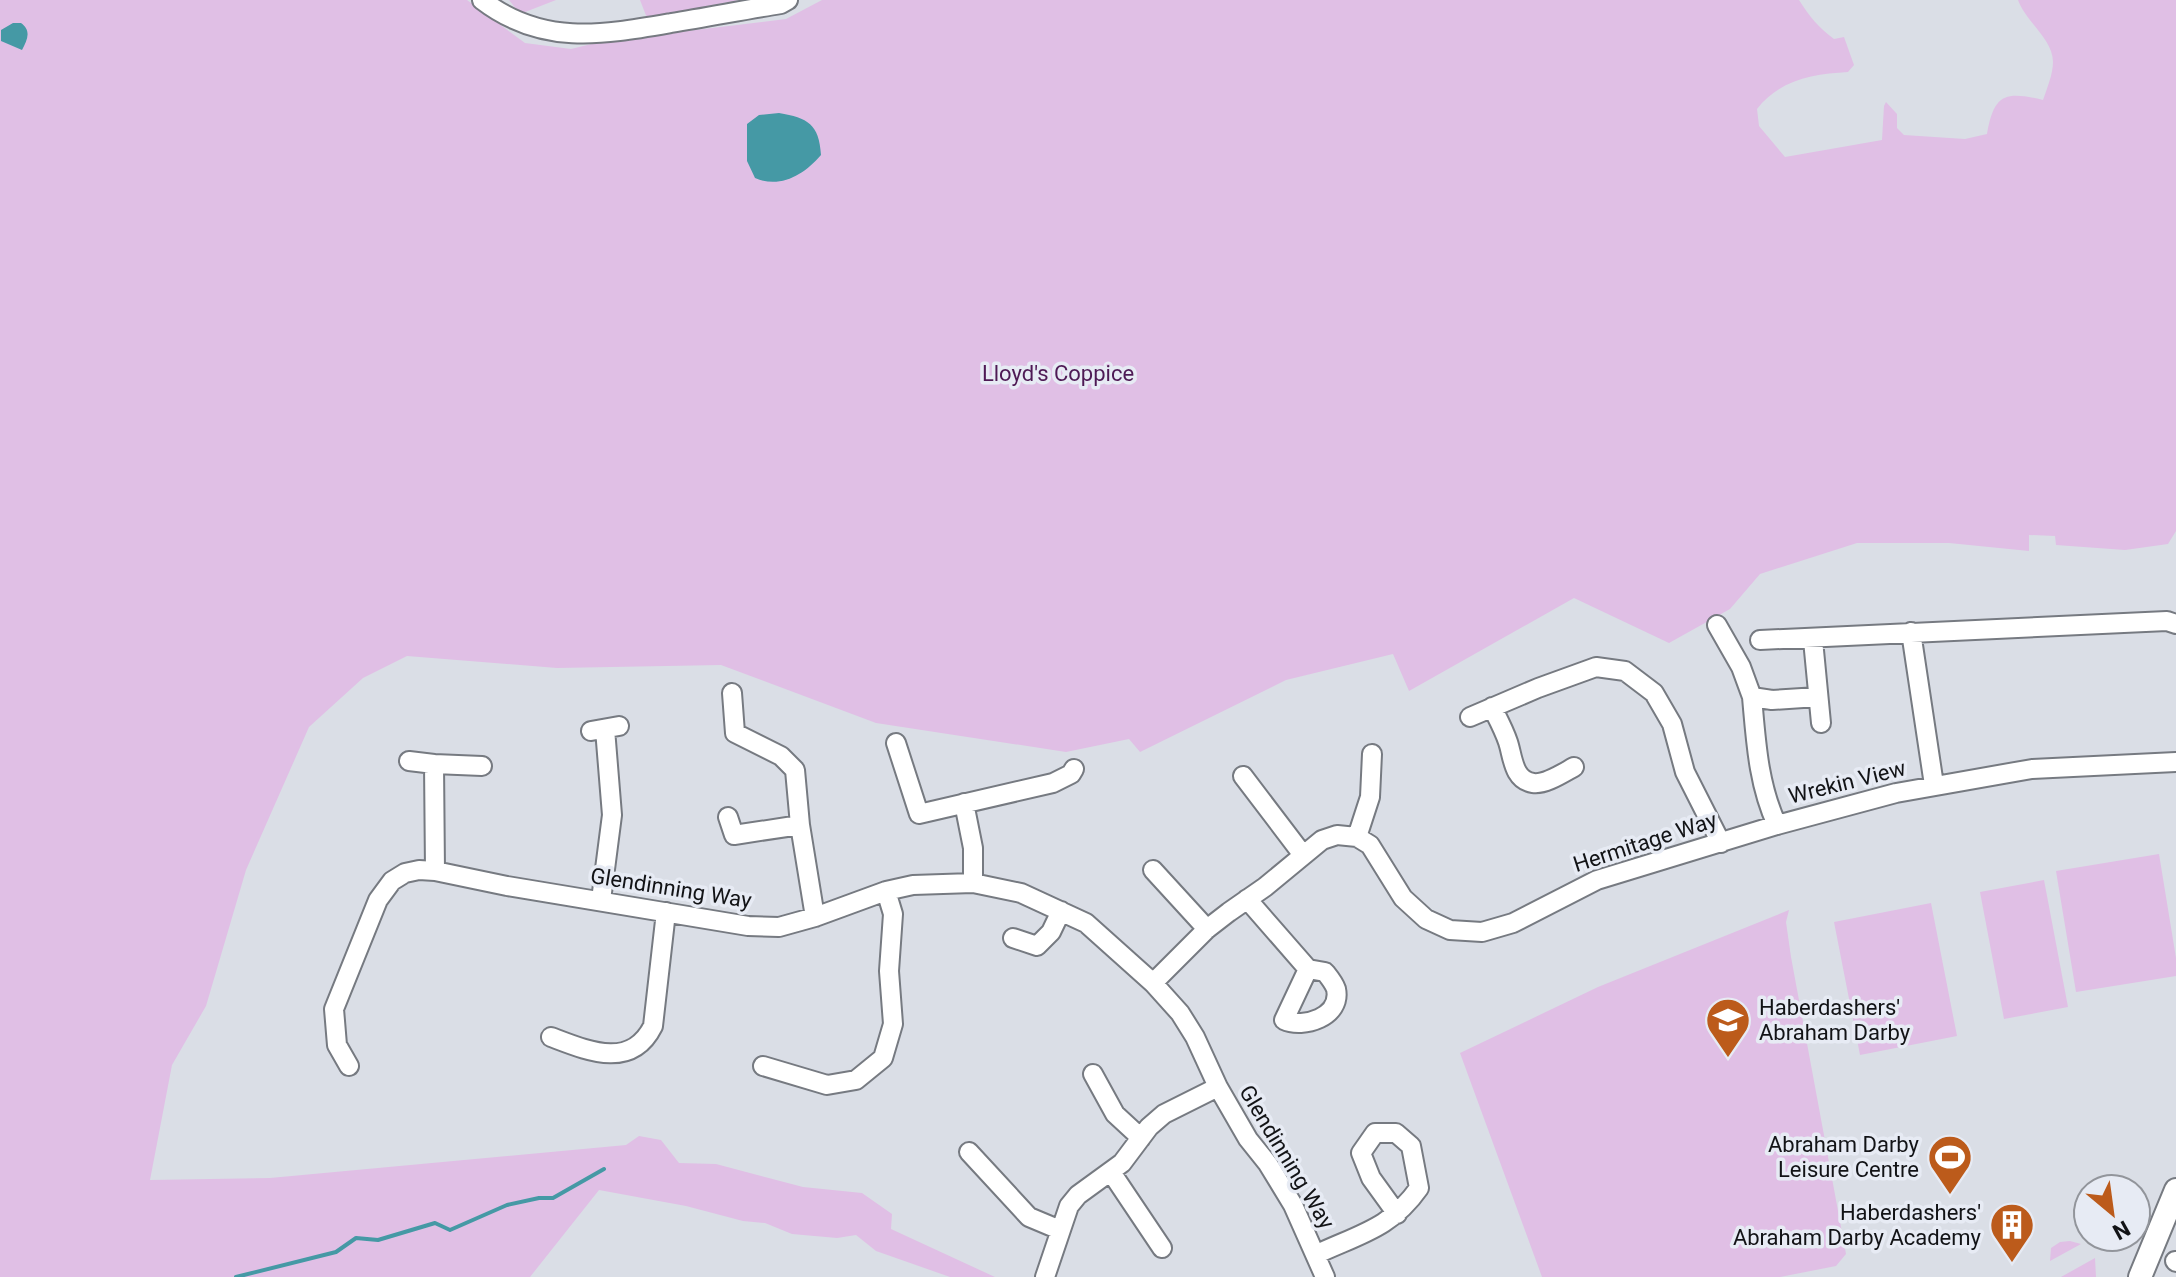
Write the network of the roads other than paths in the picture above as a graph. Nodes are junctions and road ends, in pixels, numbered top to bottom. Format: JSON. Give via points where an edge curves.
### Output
{"nodes":[{"id":1,"x":482,"y":0,"type":"edge"},
{"id":2,"x":788,"y":0,"type":"edge"},
{"id":3,"x":2176,"y":624,"type":"edge"},
{"id":4,"x":1717,"y":625,"type":"dead end"},
{"id":5,"x":1911,"y":632,"type":"junction"},
{"id":6,"x":1760,"y":640,"type":"dead end"},
{"id":7,"x":1813,"y":640,"type":"junction"},
{"id":8,"x":732,"y":693,"type":"dead end"},
{"id":9,"x":1752,"y":697,"type":"junction"},
{"id":10,"x":1818,"y":697,"type":"junction"},
{"id":11,"x":1492,"y":707,"type":"junction"},
{"id":12,"x":1470,"y":717,"type":"dead end"},
{"id":13,"x":1821,"y":723,"type":"dead end"},
{"id":14,"x":605,"y":729,"type":"dead end"},
{"id":15,"x":896,"y":743,"type":"dead end"},
{"id":16,"x":1372,"y":754,"type":"dead end"},
{"id":17,"x":409,"y":761,"type":"dead end"},
{"id":18,"x":2176,"y":762,"type":"edge"},
{"id":19,"x":434,"y":764,"type":"junction"},
{"id":20,"x":482,"y":766,"type":"dead end"},
{"id":21,"x":1574,"y":767,"type":"dead end"},
{"id":22,"x":1074,"y":769,"type":"dead end"},
{"id":23,"x":1243,"y":776,"type":"dead end"},
{"id":24,"x":1934,"y":785,"type":"junction"},
{"id":25,"x":964,"y":803,"type":"junction"},
{"id":26,"x":728,"y":817,"type":"dead end"},
{"id":27,"x":800,"y":825,"type":"junction"},
{"id":28,"x":1777,"y":825,"type":"junction"},
{"id":29,"x":1357,"y":837,"type":"junction"},
{"id":30,"x":1721,"y":843,"type":"junction"},
{"id":31,"x":1303,"y":855,"type":"junction"},
{"id":32,"x":1153,"y":870,"type":"dead end"},
{"id":33,"x":435,"y":871,"type":"junction"},
{"id":34,"x":973,"y":883,"type":"junction"},
{"id":35,"x":886,"y":891,"type":"junction"},
{"id":36,"x":1247,"y":899,"type":"junction"},
{"id":37,"x":601,"y":900,"type":"junction"},
{"id":38,"x":1061,"y":911,"type":"junction"},
{"id":39,"x":666,"y":912,"type":"junction"},
{"id":40,"x":815,"y":917,"type":"junction"},
{"id":41,"x":1207,"y":929,"type":"junction"},
{"id":42,"x":1013,"y":938,"type":"dead end"},
{"id":43,"x":1308,"y":969,"type":"dead end"},
{"id":44,"x":1153,"y":983,"type":"junction"},
{"id":45,"x":551,"y":1037,"type":"dead end"},
{"id":46,"x":349,"y":1066,"type":"dead end"},
{"id":47,"x":763,"y":1066,"type":"dead end"},
{"id":48,"x":1093,"y":1074,"type":"dead end"},
{"id":49,"x":1218,"y":1087,"type":"junction"},
{"id":50,"x":1141,"y":1138,"type":"junction"},
{"id":51,"x":969,"y":1152,"type":"dead end"},
{"id":52,"x":1111,"y":1172,"type":"junction"},
{"id":53,"x":2176,"y":1190,"type":"edge"},
{"id":54,"x":1397,"y":1214,"type":"dead end"},
{"id":55,"x":1060,"y":1230,"type":"junction"},
{"id":56,"x":1162,"y":1248,"type":"dead end"},
{"id":57,"x":1317,"y":1254,"type":"junction"},
{"id":58,"x":1045,"y":1277,"type":"edge"},
{"id":59,"x":1325,"y":1277,"type":"edge"},
{"id":60,"x":2140,"y":1277,"type":"edge"}],
"edges":[{"from":1,"to":2,"type":"street","via":[[528,26],[586,35]]},
{"from":3,"to":5,"type":"street"},
{"from":4,"to":9,"type":"street","name":"Wrekin View"},
{"from":5,"to":7,"type":"street"},
{"from":5,"to":24,"type":"street","name":"Wrekin View"},
{"from":6,"to":7,"type":"street"},
{"from":7,"to":10,"type":"street"},
{"from":8,"to":27,"type":"street","via":[[735,733],[781,756],[795,770]]},
{"from":9,"to":10,"type":"street"},
{"from":9,"to":28,"type":"street","name":"Wrekin View","via":[[1759,766]]},
{"from":10,"to":13,"type":"street"},
{"from":11,"to":12,"type":"street"},
{"from":11,"to":21,"type":"street","via":[[1520,777],[1533,784]]},
{"from":11,"to":30,"type":"street","via":[[1596,667],[1625,671],[1654,693],[1672,724],[1685,772]]},
{"from":14,"to":37,"type":"street","via":[[612,815]]},
{"from":15,"to":25,"type":"street","via":[[919,814]]},
{"from":16,"to":29,"type":"street","via":[[1370,797]]},
{"from":17,"to":19,"type":"street"},
{"from":18,"to":24,"type":"street","name":"Wrekin View","via":[[2032,769]]},
{"from":19,"to":20,"type":"street"},
{"from":19,"to":33,"type":"street"},
{"from":22,"to":25,"type":"street","via":[[1053,783]]},
{"from":23,"to":31,"type":"street"},
{"from":24,"to":28,"type":"street","name":"Wrekin View"},
{"from":25,"to":34,"type":"street"},
{"from":26,"to":27,"type":"street","via":[[734,835]]},
{"from":27,"to":40,"type":"street"},
{"from":28,"to":30,"type":"street","name":"Hermitage Way"},
{"from":29,"to":30,"type":"street","name":"Hermitage Way","via":[[1374,849],[1403,898],[1419,914],[1440,927],[1474,932],[1505,926],[1597,880]]},
{"from":29,"to":31,"type":"street","via":[[1329,836]]},
{"from":31,"to":36,"type":"street"},
{"from":32,"to":41,"type":"street"},
{"from":33,"to":37,"type":"street","name":"Glendinning Way"},
{"from":33,"to":46,"type":"street","name":"Glendinning Way","via":[[405,873],[378,900],[334,1009],[337,1045]]},
{"from":34,"to":35,"type":"street","name":"Glendinning Way"},
{"from":34,"to":38,"type":"street","name":"Glendinning Way","via":[[1021,893]]},
{"from":35,"to":40,"type":"street","name":"Glendinning Way"},
{"from":35,"to":47,"type":"street","via":[[893,914],[893,1024],[883,1058],[856,1080],[827,1085]]},
{"from":36,"to":41,"type":"street"},
{"from":36,"to":43,"type":"street"},
{"from":37,"to":39,"type":"street","name":"Glendinning Way"},
{"from":38,"to":42,"type":"street","via":[[1037,946]]},
{"from":38,"to":44,"type":"street","name":"Glendinning Way","via":[[1086,923]]},
{"from":39,"to":40,"type":"street","name":"Glendinning Way","via":[[748,926],[779,927]]},
{"from":39,"to":45,"type":"street","via":[[653,1026],[646,1039],[620,1054]]},
{"from":41,"to":44,"type":"street"},
{"from":44,"to":49,"type":"street","name":"Glendinning Way","via":[[1195,1037]]},
{"from":48,"to":50,"type":"street","via":[[1115,1114]]},
{"from":49,"to":50,"type":"street","via":[[1164,1114]]},
{"from":49,"to":57,"type":"street","name":"Glendinning Way","via":[[1293,1205]]},
{"from":50,"to":52,"type":"street"},
{"from":51,"to":55,"type":"street","via":[[1029,1217]]},
{"from":52,"to":55,"type":"street","via":[[1078,1195]]},
{"from":52,"to":56,"type":"street"},
{"from":53,"to":60,"type":"main road"},
{"from":54,"to":57,"type":"street"},
{"from":55,"to":58,"type":"street"},
{"from":57,"to":59,"type":"street","name":"Glendinning Way"}]}
